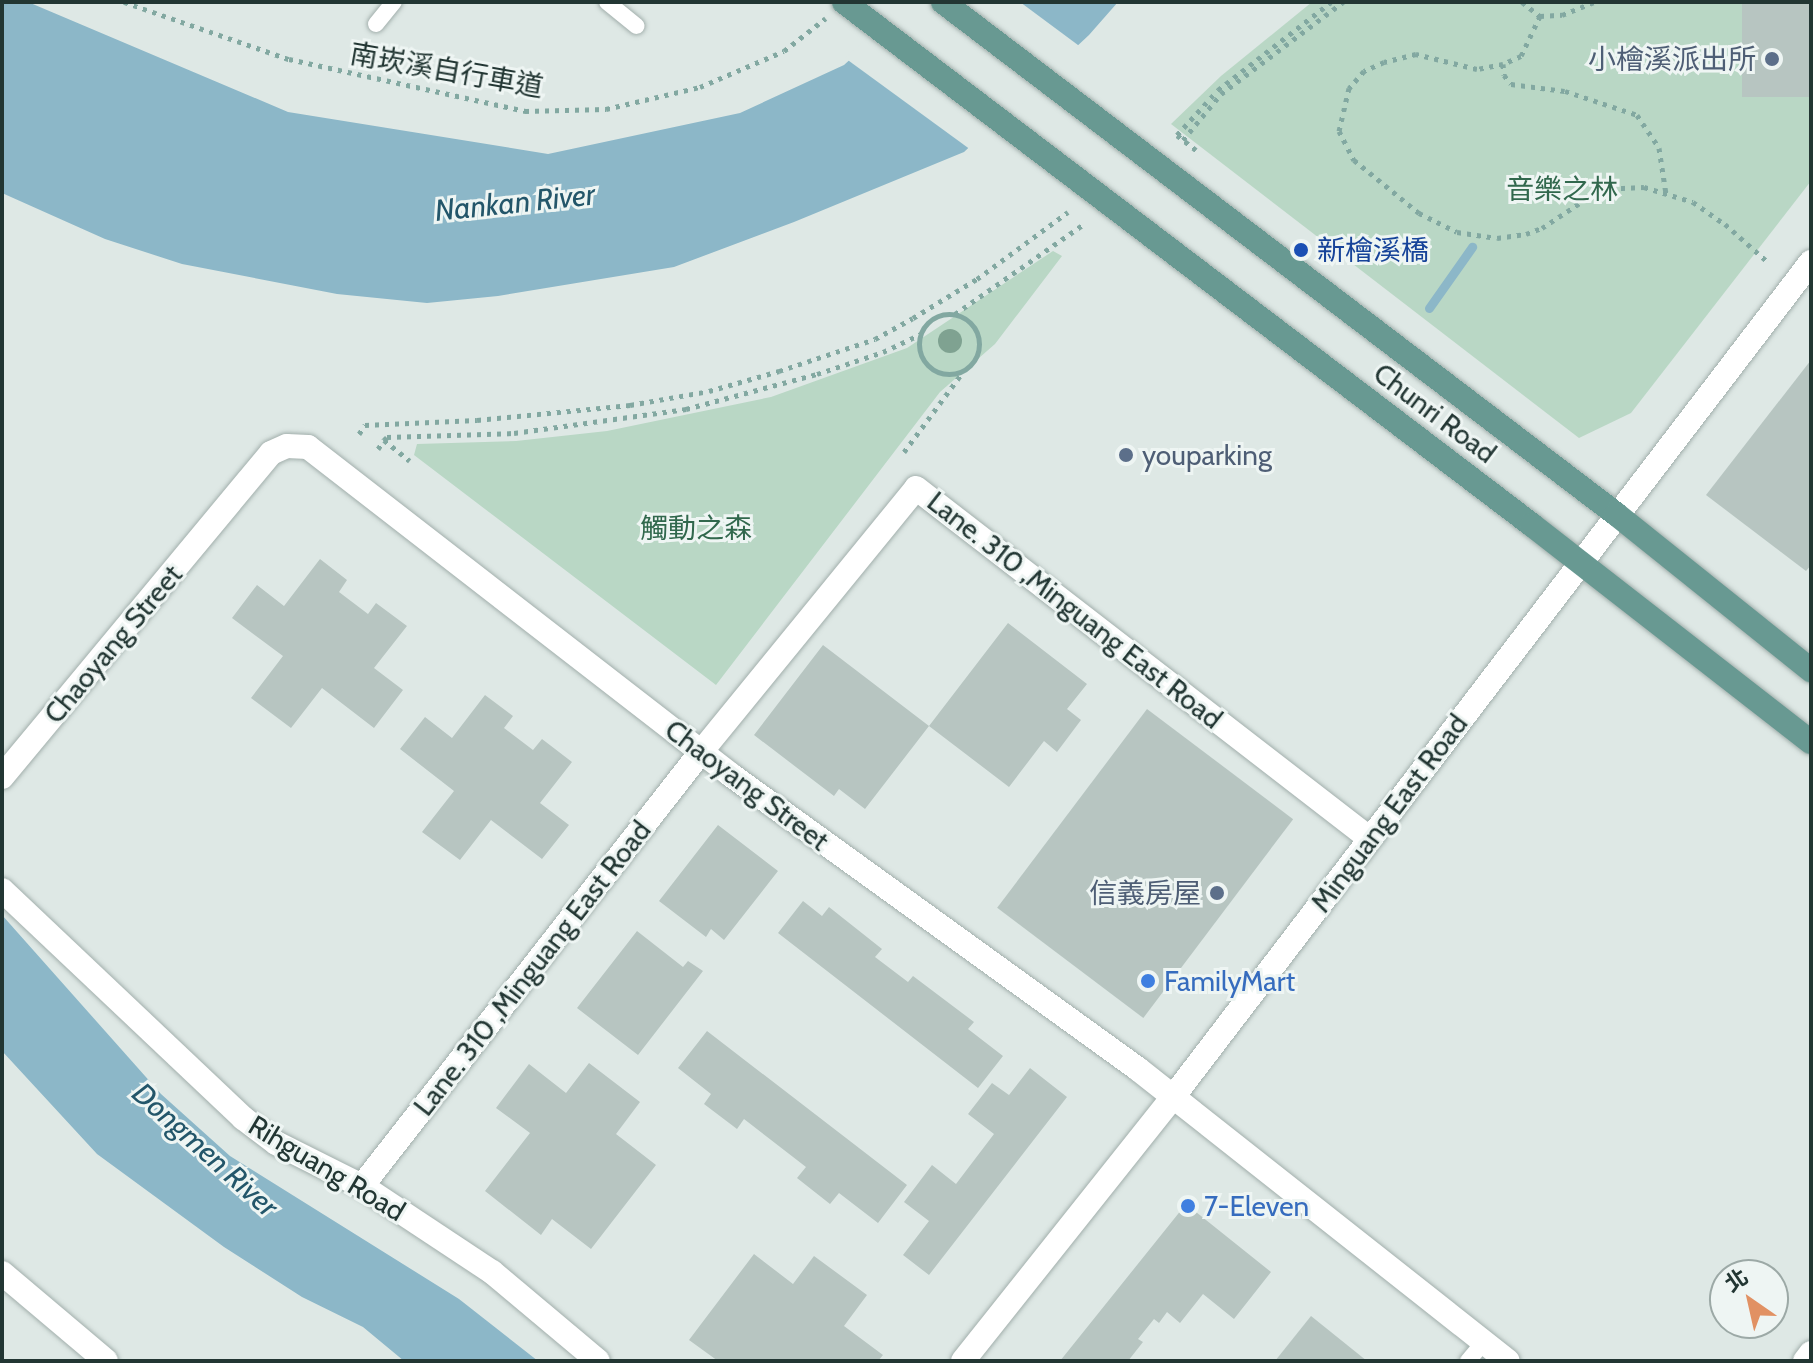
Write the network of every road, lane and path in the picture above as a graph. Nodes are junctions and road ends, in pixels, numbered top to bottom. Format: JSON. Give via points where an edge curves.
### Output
{"nodes":[{"id":1,"x":124,"y":2,"type":"edge"},
{"id":2,"x":394,"y":2,"type":"edge"},
{"id":3,"x":607,"y":2,"type":"edge"},
{"id":4,"x":943,"y":2,"type":"edge"},
{"id":5,"x":1331,"y":2,"type":"edge"},
{"id":6,"x":1343,"y":2,"type":"edge"},
{"id":7,"x":1522,"y":2,"type":"edge"},
{"id":8,"x":1594,"y":2,"type":"edge"},
{"id":9,"x":837,"y":8,"type":"edge"},
{"id":10,"x":1540,"y":16,"type":"junction"},
{"id":11,"x":376,"y":24,"type":"dead end"},
{"id":12,"x":637,"y":26,"type":"dead end"},
{"id":13,"x":1503,"y":64,"type":"junction"},
{"id":14,"x":1180,"y":137,"type":"junction"},
{"id":15,"x":1196,"y":150,"type":"dead end"},
{"id":16,"x":1666,"y":194,"type":"junction"},
{"id":17,"x":1068,"y":212,"type":"dead end"},
{"id":18,"x":1084,"y":224,"type":"dead end"},
{"id":19,"x":1811,"y":262,"type":"edge"},
{"id":20,"x":1769,"y":263,"type":"dead end"},
{"id":21,"x":954,"y":315,"type":"junction"},
{"id":22,"x":921,"y":334,"type":"junction"},
{"id":23,"x":965,"y":369,"type":"junction"},
{"id":24,"x":359,"y":434,"type":"dead end"},
{"id":25,"x":384,"y":440,"type":"junction"},
{"id":26,"x":378,"y":449,"type":"dead end"},
{"id":27,"x":904,"y":452,"type":"dead end"},
{"id":28,"x":410,"y":461,"type":"dead end"},
{"id":29,"x":1616,"y":514,"type":"junction"},
{"id":30,"x":1581,"y":562,"type":"junction"},
{"id":31,"x":1811,"y":670,"type":"edge"},
{"id":32,"x":1811,"y":742,"type":"edge"},
{"id":33,"x":701,"y":752,"type":"junction"},
{"id":34,"x":2,"y":777,"type":"edge"},
{"id":35,"x":1369,"y":838,"type":"junction"},
{"id":36,"x":2,"y":890,"type":"edge"},
{"id":37,"x":1173,"y":1097,"type":"junction"},
{"id":38,"x":362,"y":1186,"type":"junction"},
{"id":39,"x":2,"y":1273,"type":"edge"},
{"id":40,"x":1476,"y":1352,"type":"edge"},
{"id":41,"x":1811,"y":1353,"type":"edge"},
{"id":42,"x":106,"y":1361,"type":"edge"},
{"id":43,"x":598,"y":1361,"type":"edge"},
{"id":44,"x":963,"y":1361,"type":"edge"},
{"id":45,"x":1508,"y":1361,"type":"edge"},
{"id":46,"x":1805,"y":1361,"type":"edge"}],
"edges":[{"from":1,"to":9,"type":"path","name":"南崁溪自行車道","via":[[289,59],[525,111],[606,109],[700,87],[784,51]]},
{"from":2,"to":11,"type":"lane"},
{"from":3,"to":12,"type":"lane"},
{"from":4,"to":29,"type":"main road","name":"Chunri Road"},
{"from":5,"to":14,"type":"path","via":[[1218,90]]},
{"from":6,"to":14,"type":"path","via":[[1221,94]]},
{"from":7,"to":10,"type":"path"},
{"from":8,"to":10,"type":"path","via":[[1562,15]]},
{"from":9,"to":30,"type":"main road","name":"Chunri Road","via":[[866,18]]},
{"from":10,"to":13,"type":"path","via":[[1521,56]]},
{"from":13,"to":16,"type":"path","via":[[1511,84],[1565,91],[1637,115],[1659,148]]},
{"from":13,"to":16,"type":"path","via":[[1477,69],[1416,54],[1364,71],[1349,88],[1339,131],[1354,160],[1419,213],[1457,232],[1497,238],[1542,228],[1601,189],[1644,187]]},
{"from":14,"to":15,"type":"path"},
{"from":16,"to":20,"type":"path","via":[[1703,209]]},
{"from":17,"to":24,"type":"path","via":[[977,279],[875,339],[779,371],[630,405],[365,425]]},
{"from":18,"to":21,"type":"path"},
{"from":19,"to":29,"type":"street","name":"Minguang East Road"},
{"from":21,"to":22,"type":"path","via":[[931,320]]},
{"from":21,"to":23,"type":"path","via":[[970,322],[979,337],[976,357]]},
{"from":22,"to":23,"type":"path","via":[[920,352],[932,368],[948,374]]},
{"from":22,"to":25,"type":"path","via":[[817,374],[686,409],[514,433]]},
{"from":23,"to":27,"type":"path"},
{"from":25,"to":26,"type":"path"},
{"from":25,"to":28,"type":"path"},
{"from":29,"to":30,"type":"street","name":"Minguang East Road"},
{"from":29,"to":31,"type":"main road","name":"Chunri Road"},
{"from":30,"to":32,"type":"main road","name":"Chunri Road"},
{"from":30,"to":35,"type":"street","name":"Minguang East Road"},
{"from":33,"to":34,"type":"street","name":"Chaoyang Street","via":[[308,447],[287,446],[271,453]]},
{"from":33,"to":35,"type":"street","name":"Lane. 310 ,Minguang East Road","via":[[916,488]]},
{"from":33,"to":37,"type":"street","name":"Chaoyang Street"},
{"from":33,"to":38,"type":"street","name":"Lane. 310 ,Minguang East Road"},
{"from":35,"to":37,"type":"street","name":"Minguang East Road"},
{"from":36,"to":38,"type":"street","name":"Rihguang Road","via":[[243,1118],[276,1143]]},
{"from":37,"to":40,"type":"street","name":"Chaoyang Street"},
{"from":37,"to":44,"type":"street","name":"Minguang East Road"},
{"from":38,"to":43,"type":"street","name":"Rihguang Road","via":[[492,1272]]},
{"from":39,"to":42,"type":"street"},
{"from":40,"to":45,"type":"street","name":"Chaoyang Street"},
{"from":41,"to":46,"type":"street"}]}
